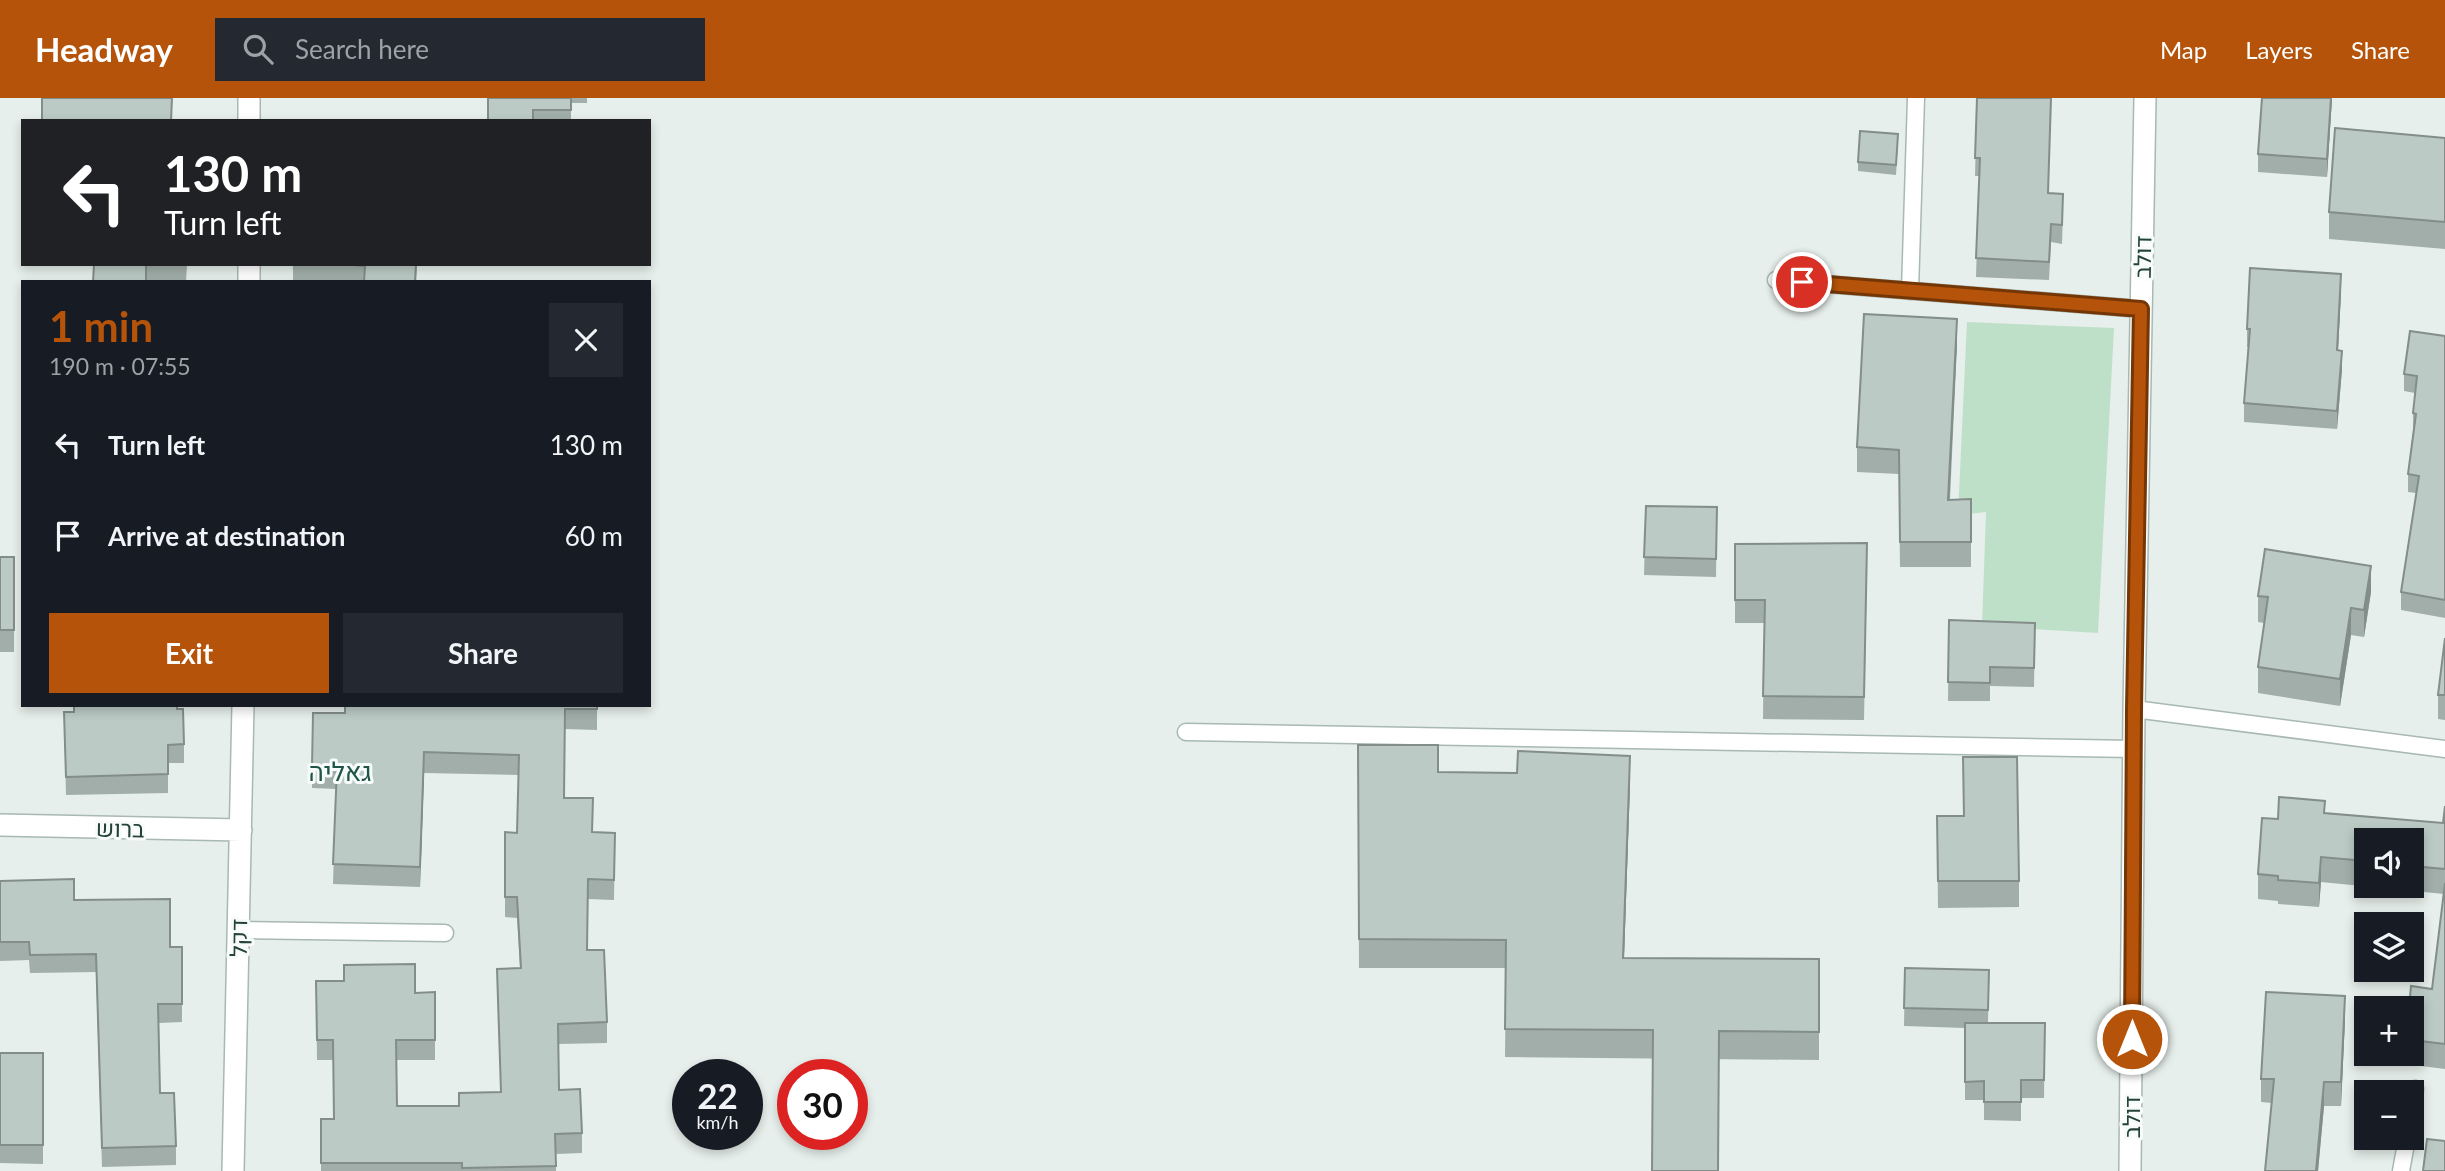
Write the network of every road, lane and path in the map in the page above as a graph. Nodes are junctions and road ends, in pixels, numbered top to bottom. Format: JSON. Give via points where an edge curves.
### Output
{"nodes":[{"id":1,"x":249,"y":98,"type":"edge"},
{"id":2,"x":1916,"y":98,"type":"edge"},
{"id":3,"x":2145,"y":98,"type":"edge"},
{"id":4,"x":249,"y":119,"type":"edge"},
{"id":5,"x":1776,"y":279,"type":"dead end"},
{"id":6,"x":1910,"y":291,"type":"junction"},
{"id":7,"x":2141,"y":309,"type":"junction"},
{"id":8,"x":243,"y":707,"type":"edge"},
{"id":9,"x":2134,"y":709,"type":"junction"},
{"id":10,"x":1186,"y":732,"type":"dead end"},
{"id":11,"x":2134,"y":749,"type":"junction"},
{"id":12,"x":2445,"y":750,"type":"edge"},
{"id":13,"x":0,"y":825,"type":"edge"},
{"id":14,"x":241,"y":830,"type":"junction"},
{"id":15,"x":238,"y":930,"type":"junction"},
{"id":16,"x":445,"y":933,"type":"dead end"},
{"id":17,"x":2405,"y":1150,"type":"edge"},
{"id":18,"x":233,"y":1171,"type":"edge"},
{"id":19,"x":2130,"y":1171,"type":"edge"},
{"id":20,"x":2401,"y":1171,"type":"edge"}],
"edges":[{"from":1,"to":4,"type":"street"},
{"from":2,"to":6,"type":"lane"},
{"from":3,"to":7,"type":"street","name":"דולב"},
{"from":5,"to":6,"type":"lane"},
{"from":6,"to":7,"type":"lane"},
{"from":7,"to":9,"type":"street","name":"דולב"},
{"from":8,"to":14,"type":"street","name":"דקל"},
{"from":9,"to":11,"type":"street","name":"דולב"},
{"from":9,"to":12,"type":"lane"},
{"from":10,"to":11,"type":"lane"},
{"from":11,"to":19,"type":"street","name":"דולב"},
{"from":13,"to":14,"type":"street","name":"ברוש"},
{"from":14,"to":15,"type":"street","name":"דקל"},
{"from":15,"to":16,"type":"lane"},
{"from":15,"to":18,"type":"street","name":"דקל"},
{"from":17,"to":20,"type":"lane"}]}
